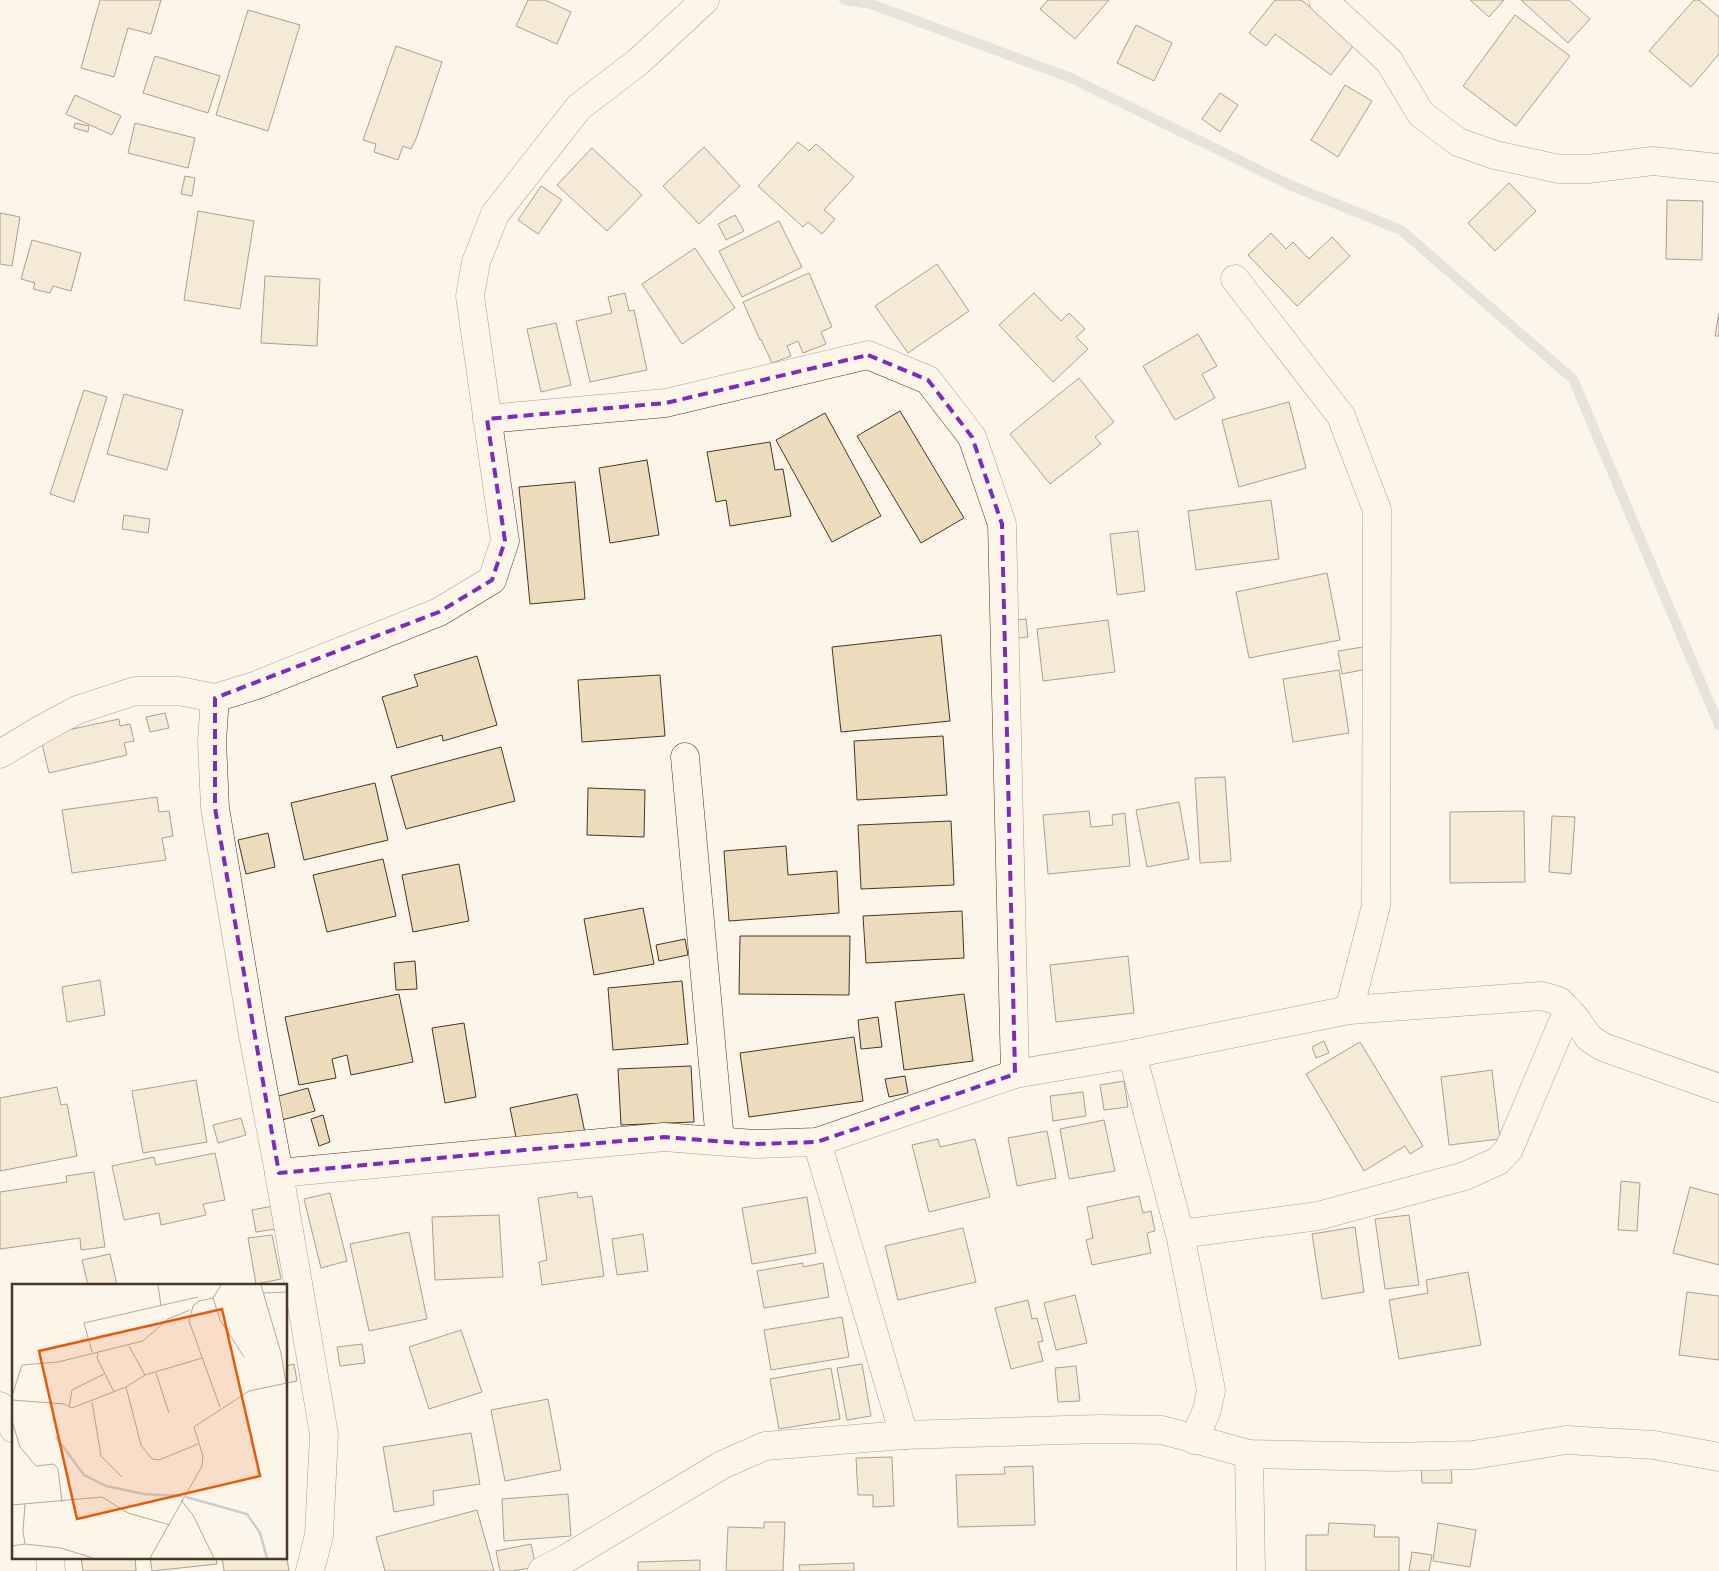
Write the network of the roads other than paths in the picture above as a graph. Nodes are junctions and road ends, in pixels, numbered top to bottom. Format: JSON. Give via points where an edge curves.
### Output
{"nodes":[{"id":1,"x":705,"y":0,"type":"edge"},
{"id":2,"x":1323,"y":0,"type":"edge"},
{"id":3,"x":1719,"y":168,"type":"edge"},
{"id":4,"x":1235,"y":279,"type":"dead end"},
{"id":5,"x":487,"y":419,"type":"junction"},
{"id":6,"x":215,"y":698,"type":"junction"},
{"id":7,"x":0,"y":754,"type":"edge"},
{"id":8,"x":685,"y":757,"type":"dead end"},
{"id":9,"x":1349,"y":1010,"type":"junction"},
{"id":10,"x":1568,"y":1010,"type":"junction"},
{"id":11,"x":1132,"y":1054,"type":"junction"},
{"id":12,"x":1015,"y":1074,"type":"junction"},
{"id":13,"x":1719,"y":1088,"type":"edge"},
{"id":14,"x":720,"y":1141,"type":"junction"},
{"id":15,"x":817,"y":1142,"type":"junction"},
{"id":16,"x":279,"y":1173,"type":"junction"},
{"id":17,"x":1180,"y":1234,"type":"junction"},
{"id":18,"x":0,"y":1406,"type":"edge"},
{"id":19,"x":12,"y":1426,"type":"edge"},
{"id":20,"x":904,"y":1435,"type":"junction"},
{"id":21,"x":1194,"y":1440,"type":"junction"},
{"id":22,"x":1249,"y":1454,"type":"junction"},
{"id":23,"x":1719,"y":1457,"type":"edge"},
{"id":24,"x":50,"y":1558,"type":"edge"},
{"id":25,"x":51,"y":1571,"type":"edge"},
{"id":26,"x":310,"y":1571,"type":"edge"},
{"id":27,"x":542,"y":1571,"type":"edge"},
{"id":28,"x":1251,"y":1571,"type":"edge"}],
"edges":[{"from":1,"to":5,"type":"street","via":[[638,62],[579,107],[495,214],[476,262],[470,296]]},
{"from":2,"to":3,"type":"street","via":[[1389,61],[1421,114],[1458,142],[1495,155],[1559,169],[1653,161]]},
{"from":4,"to":9,"type":"street","via":[[1341,416],[1377,510],[1376,906]]},
{"from":5,"to":6,"type":"street","via":[[505,541],[492,580],[439,612],[258,685]]},
{"from":5,"to":12,"type":"street","via":[[666,403],[868,355],[928,380],[972,437],[1002,524]]},
{"from":6,"to":7,"type":"street","via":[[179,691],[135,691],[78,710]]},
{"from":6,"to":16,"type":"street","via":[[212,741],[215,808]]},
{"from":8,"to":14,"type":"street"},
{"from":9,"to":10,"type":"street","via":[[1542,996],[1559,1001]]},
{"from":9,"to":11,"type":"street"},
{"from":10,"to":13,"type":"street","via":[[1589,1038],[1603,1047]]},
{"from":10,"to":17,"type":"street","via":[[1509,1149],[1498,1161],[1465,1176],[1318,1216]]},
{"from":11,"to":12,"type":"street"},
{"from":11,"to":17,"type":"street"},
{"from":12,"to":15,"type":"street"},
{"from":14,"to":15,"type":"street","via":[[754,1144]]},
{"from":14,"to":16,"type":"street","via":[[664,1137]]},
{"from":15,"to":20,"type":"street"},
{"from":16,"to":26,"type":"street","via":[[324,1434],[319,1535]]},
{"from":17,"to":21,"type":"street","via":[[1211,1390],[1207,1410]]},
{"from":18,"to":19,"type":"street"},
{"from":20,"to":21,"type":"street","via":[[1162,1430]]},
{"from":20,"to":27,"type":"street","via":[[764,1446],[722,1465]]},
{"from":21,"to":22,"type":"street"},
{"from":22,"to":23,"type":"street","via":[[1473,1455],[1566,1440],[1654,1444]]},
{"from":22,"to":28,"type":"street"},
{"from":24,"to":25,"type":"street"}]}
